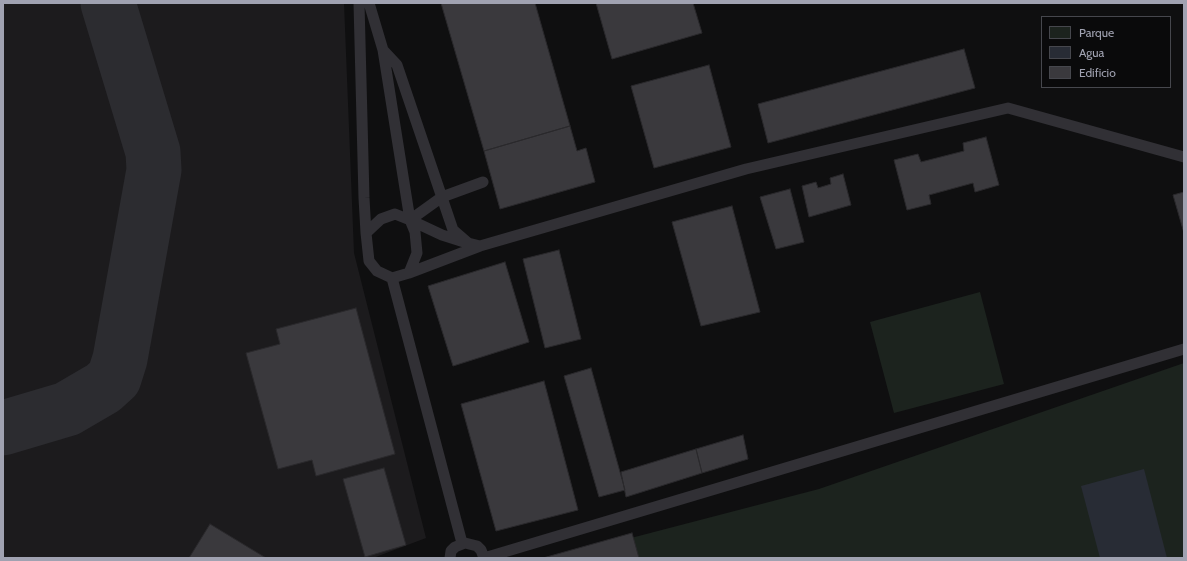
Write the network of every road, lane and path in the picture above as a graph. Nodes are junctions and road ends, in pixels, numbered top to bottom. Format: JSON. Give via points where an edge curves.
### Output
{"nodes":[{"id":1,"x":360,"y":3,"type":"edge"},
{"id":2,"x":368,"y":3,"type":"edge"},
{"id":3,"x":383,"y":50,"type":"junction"},
{"id":4,"x":1184,"y":157,"type":"edge"},
{"id":5,"x":483,"y":182,"type":"dead end"},
{"id":6,"x":442,"y":197,"type":"junction"},
{"id":7,"x":410,"y":220,"type":"junction"},
{"id":8,"x":366,"y":233,"type":"junction"},
{"id":9,"x":468,"y":243,"type":"junction"},
{"id":10,"x":480,"y":246,"type":"junction"},
{"id":11,"x":409,"y":273,"type":"junction"},
{"id":12,"x":392,"y":278,"type":"junction"},
{"id":13,"x":1184,"y":350,"type":"edge"},
{"id":14,"x":462,"y":544,"type":"junction"},
{"id":15,"x":450,"y":558,"type":"edge"},
{"id":16,"x":484,"y":558,"type":"edge"}],
"edges":[{"from":1,"to":8,"type":"lane"},
{"from":2,"to":3,"type":"lane"},
{"from":3,"to":6,"type":"lane","via":[[397,65]]},
{"from":3,"to":7,"type":"lane"},
{"from":4,"to":10,"type":"lane","via":[[1008,108],[746,169]]},
{"from":5,"to":6,"type":"lane"},
{"from":6,"to":7,"type":"lane"},
{"from":6,"to":9,"type":"lane","via":[[453,230]]},
{"from":7,"to":8,"type":"lane","via":[[395,214],[381,219]]},
{"from":7,"to":9,"type":"lane","via":[[442,236]]},
{"from":7,"to":11,"type":"lane","via":[[415,232],[417,253]]},
{"from":8,"to":12,"type":"lane","via":[[369,261],[377,271]]},
{"from":9,"to":10,"type":"lane"},
{"from":10,"to":11,"type":"lane"},
{"from":11,"to":12,"type":"lane"},
{"from":12,"to":14,"type":"lane"},
{"from":13,"to":16,"type":"lane"},
{"from":14,"to":15,"type":"lane","via":[[455,547]]},
{"from":14,"to":16,"type":"lane","via":[[471,543],[476,546]]}]}
